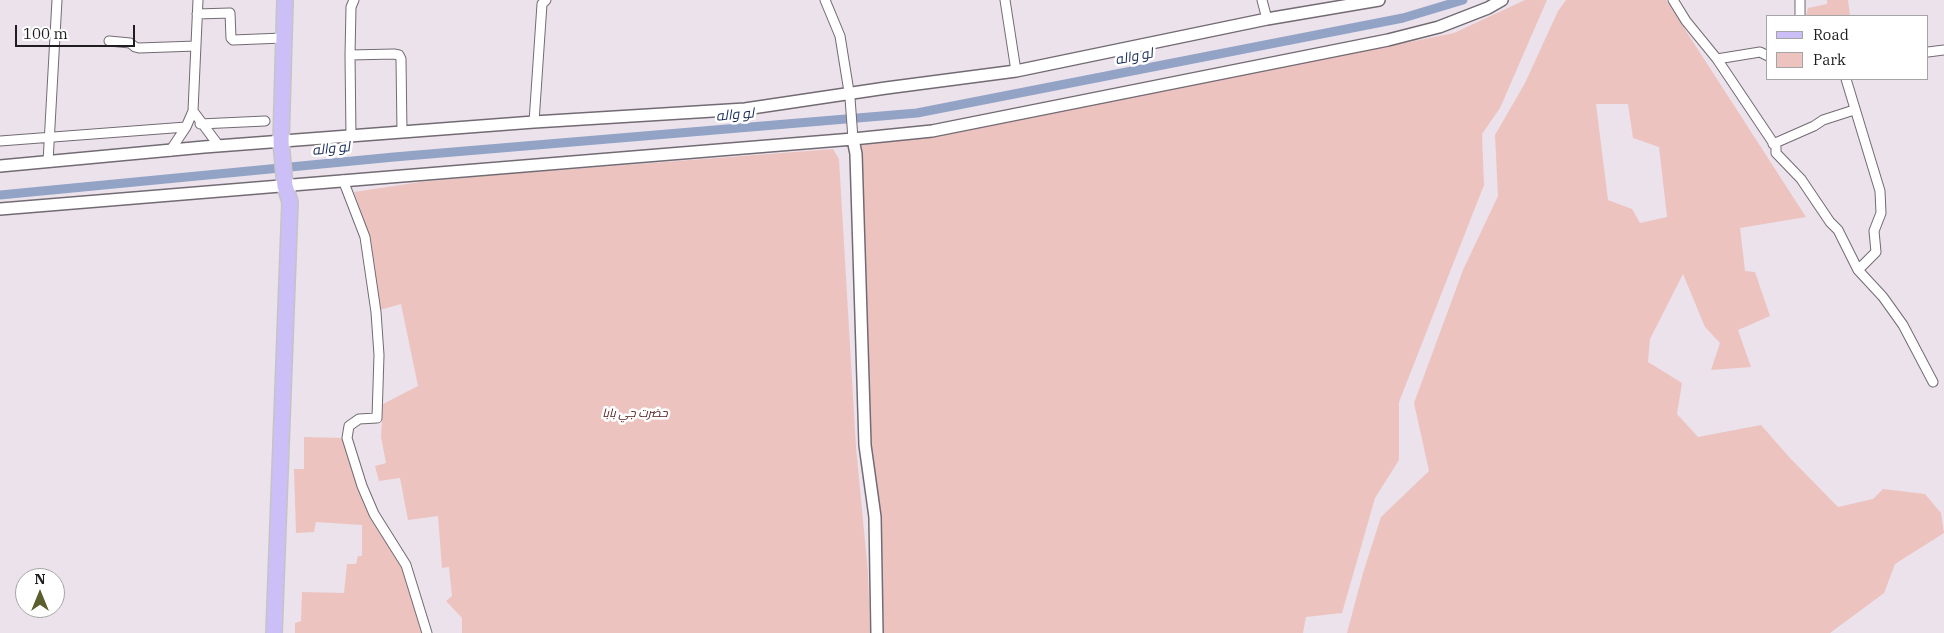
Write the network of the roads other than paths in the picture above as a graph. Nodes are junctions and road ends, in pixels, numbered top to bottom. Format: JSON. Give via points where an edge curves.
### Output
{"nodes":[{"id":1,"x":57,"y":0,"type":"edge"},
{"id":2,"x":198,"y":0,"type":"edge"},
{"id":3,"x":284,"y":0,"type":"edge"},
{"id":4,"x":292,"y":0,"type":"edge"},
{"id":5,"x":354,"y":0,"type":"edge"},
{"id":6,"x":546,"y":0,"type":"edge"},
{"id":7,"x":825,"y":0,"type":"edge"},
{"id":8,"x":1005,"y":0,"type":"edge"},
{"id":9,"x":1262,"y":0,"type":"edge"},
{"id":10,"x":1379,"y":0,"type":"edge"},
{"id":11,"x":1502,"y":0,"type":"edge"},
{"id":12,"x":1674,"y":0,"type":"edge"},
{"id":13,"x":1800,"y":0,"type":"edge"},
{"id":14,"x":1363,"y":2,"type":"edge"},
{"id":15,"x":197,"y":14,"type":"junction"},
{"id":16,"x":1800,"y":15,"type":"edge"},
{"id":17,"x":1267,"y":18,"type":"junction"},
{"id":18,"x":283,"y":38,"type":"junction"},
{"id":19,"x":109,"y":41,"type":"dead end"},
{"id":20,"x":196,"y":46,"type":"junction"},
{"id":21,"x":1944,"y":50,"type":"edge"},
{"id":22,"x":1929,"y":52,"type":"edge"},
{"id":23,"x":350,"y":54,"type":"junction"},
{"id":24,"x":1766,"y":55,"type":"edge"},
{"id":25,"x":1717,"y":59,"type":"junction"},
{"id":26,"x":1016,"y":71,"type":"junction"},
{"id":27,"x":1846,"y":80,"type":"edge"},
{"id":28,"x":849,"y":96,"type":"junction"},
{"id":29,"x":1854,"y":110,"type":"junction"},
{"id":30,"x":193,"y":111,"type":"junction"},
{"id":31,"x":265,"y":121,"type":"dead end"},
{"id":32,"x":534,"y":122,"type":"junction"},
{"id":33,"x":200,"y":124,"type":"junction"},
{"id":34,"x":186,"y":127,"type":"junction"},
{"id":35,"x":402,"y":132,"type":"junction"},
{"id":36,"x":852,"y":135,"type":"junction"},
{"id":37,"x":351,"y":136,"type":"junction"},
{"id":38,"x":49,"y":138,"type":"junction"},
{"id":39,"x":0,"y":141,"type":"edge"},
{"id":40,"x":282,"y":142,"type":"junction"},
{"id":41,"x":1774,"y":144,"type":"junction"},
{"id":42,"x":219,"y":146,"type":"junction"},
{"id":43,"x":170,"y":151,"type":"junction"},
{"id":44,"x":48,"y":162,"type":"junction"},
{"id":45,"x":0,"y":166,"type":"edge"},
{"id":46,"x":343,"y":180,"type":"junction"},
{"id":47,"x":284,"y":181,"type":"junction"},
{"id":48,"x":0,"y":209,"type":"edge"},
{"id":49,"x":1858,"y":270,"type":"junction"},
{"id":50,"x":1933,"y":382,"type":"dead end"},
{"id":51,"x":279,"y":394,"type":"junction"},
{"id":52,"x":267,"y":633,"type":"edge"},
{"id":53,"x":274,"y":633,"type":"edge"},
{"id":54,"x":427,"y":633,"type":"edge"},
{"id":55,"x":877,"y":633,"type":"edge"}],
"edges":[{"from":1,"to":38,"type":"street"},
{"from":2,"to":15,"type":"street"},
{"from":3,"to":18,"type":"main road"},
{"from":4,"to":40,"type":"main road","via":[[288,118]]},
{"from":5,"to":23,"type":"street"},
{"from":6,"to":32,"type":"street","via":[[542,4]]},
{"from":7,"to":28,"type":"street","via":[[840,36]]},
{"from":8,"to":26,"type":"street"},
{"from":9,"to":17,"type":"street"},
{"from":10,"to":14,"type":"street"},
{"from":11,"to":36,"type":"street","via":[[1439,27],[1388,40],[932,131]]},
{"from":12,"to":25,"type":"street","via":[[1686,22]]},
{"from":13,"to":16,"type":"street"},
{"from":14,"to":17,"type":"street"},
{"from":15,"to":18,"type":"street","via":[[230,13],[233,40]]},
{"from":15,"to":20,"type":"street"},
{"from":17,"to":26,"type":"street"},
{"from":18,"to":40,"type":"main road"},
{"from":19,"to":20,"type":"street","via":[[130,43],[140,48]]},
{"from":20,"to":30,"type":"street"},
{"from":21,"to":22,"type":"street"},
{"from":23,"to":35,"type":"street","via":[[399,56]]},
{"from":23,"to":37,"type":"street"},
{"from":24,"to":25,"type":"street","via":[[1760,52]]},
{"from":25,"to":41,"type":"street"},
{"from":26,"to":28,"type":"street"},
{"from":27,"to":29,"type":"street"},
{"from":28,"to":32,"type":"street","via":[[745,108]]},
{"from":28,"to":36,"type":"street"},
{"from":29,"to":41,"type":"street","via":[[1823,120]]},
{"from":29,"to":49,"type":"street","via":[[1880,191],[1881,213],[1874,231],[1876,252]]},
{"from":30,"to":33,"type":"street"},
{"from":30,"to":34,"type":"street"},
{"from":31,"to":33,"type":"street"},
{"from":32,"to":35,"type":"street"},
{"from":33,"to":42,"type":"street"},
{"from":34,"to":38,"type":"street"},
{"from":34,"to":43,"type":"street"},
{"from":35,"to":37,"type":"street"},
{"from":36,"to":46,"type":"street"},
{"from":36,"to":55,"type":"street","via":[[856,154],[865,445],[875,517]]},
{"from":37,"to":40,"type":"street"},
{"from":38,"to":39,"type":"street"},
{"from":38,"to":44,"type":"street"},
{"from":40,"to":42,"type":"street"},
{"from":40,"to":47,"type":"main road"},
{"from":41,"to":49,"type":"street","via":[[1780,160],[1801,179],[1838,230]]},
{"from":42,"to":43,"type":"street"},
{"from":43,"to":44,"type":"street"},
{"from":44,"to":45,"type":"street"},
{"from":46,"to":47,"type":"street"},
{"from":46,"to":54,"type":"street","via":[[365,237],[379,355],[377,418],[359,419],[349,426],[347,438],[374,514],[406,565]]},
{"from":47,"to":48,"type":"street"},
{"from":47,"to":51,"type":"main road","via":[[290,202]]},
{"from":49,"to":50,"type":"street","via":[[1903,325]]},
{"from":51,"to":52,"type":"main road"},
{"from":51,"to":53,"type":"main road"}]}
